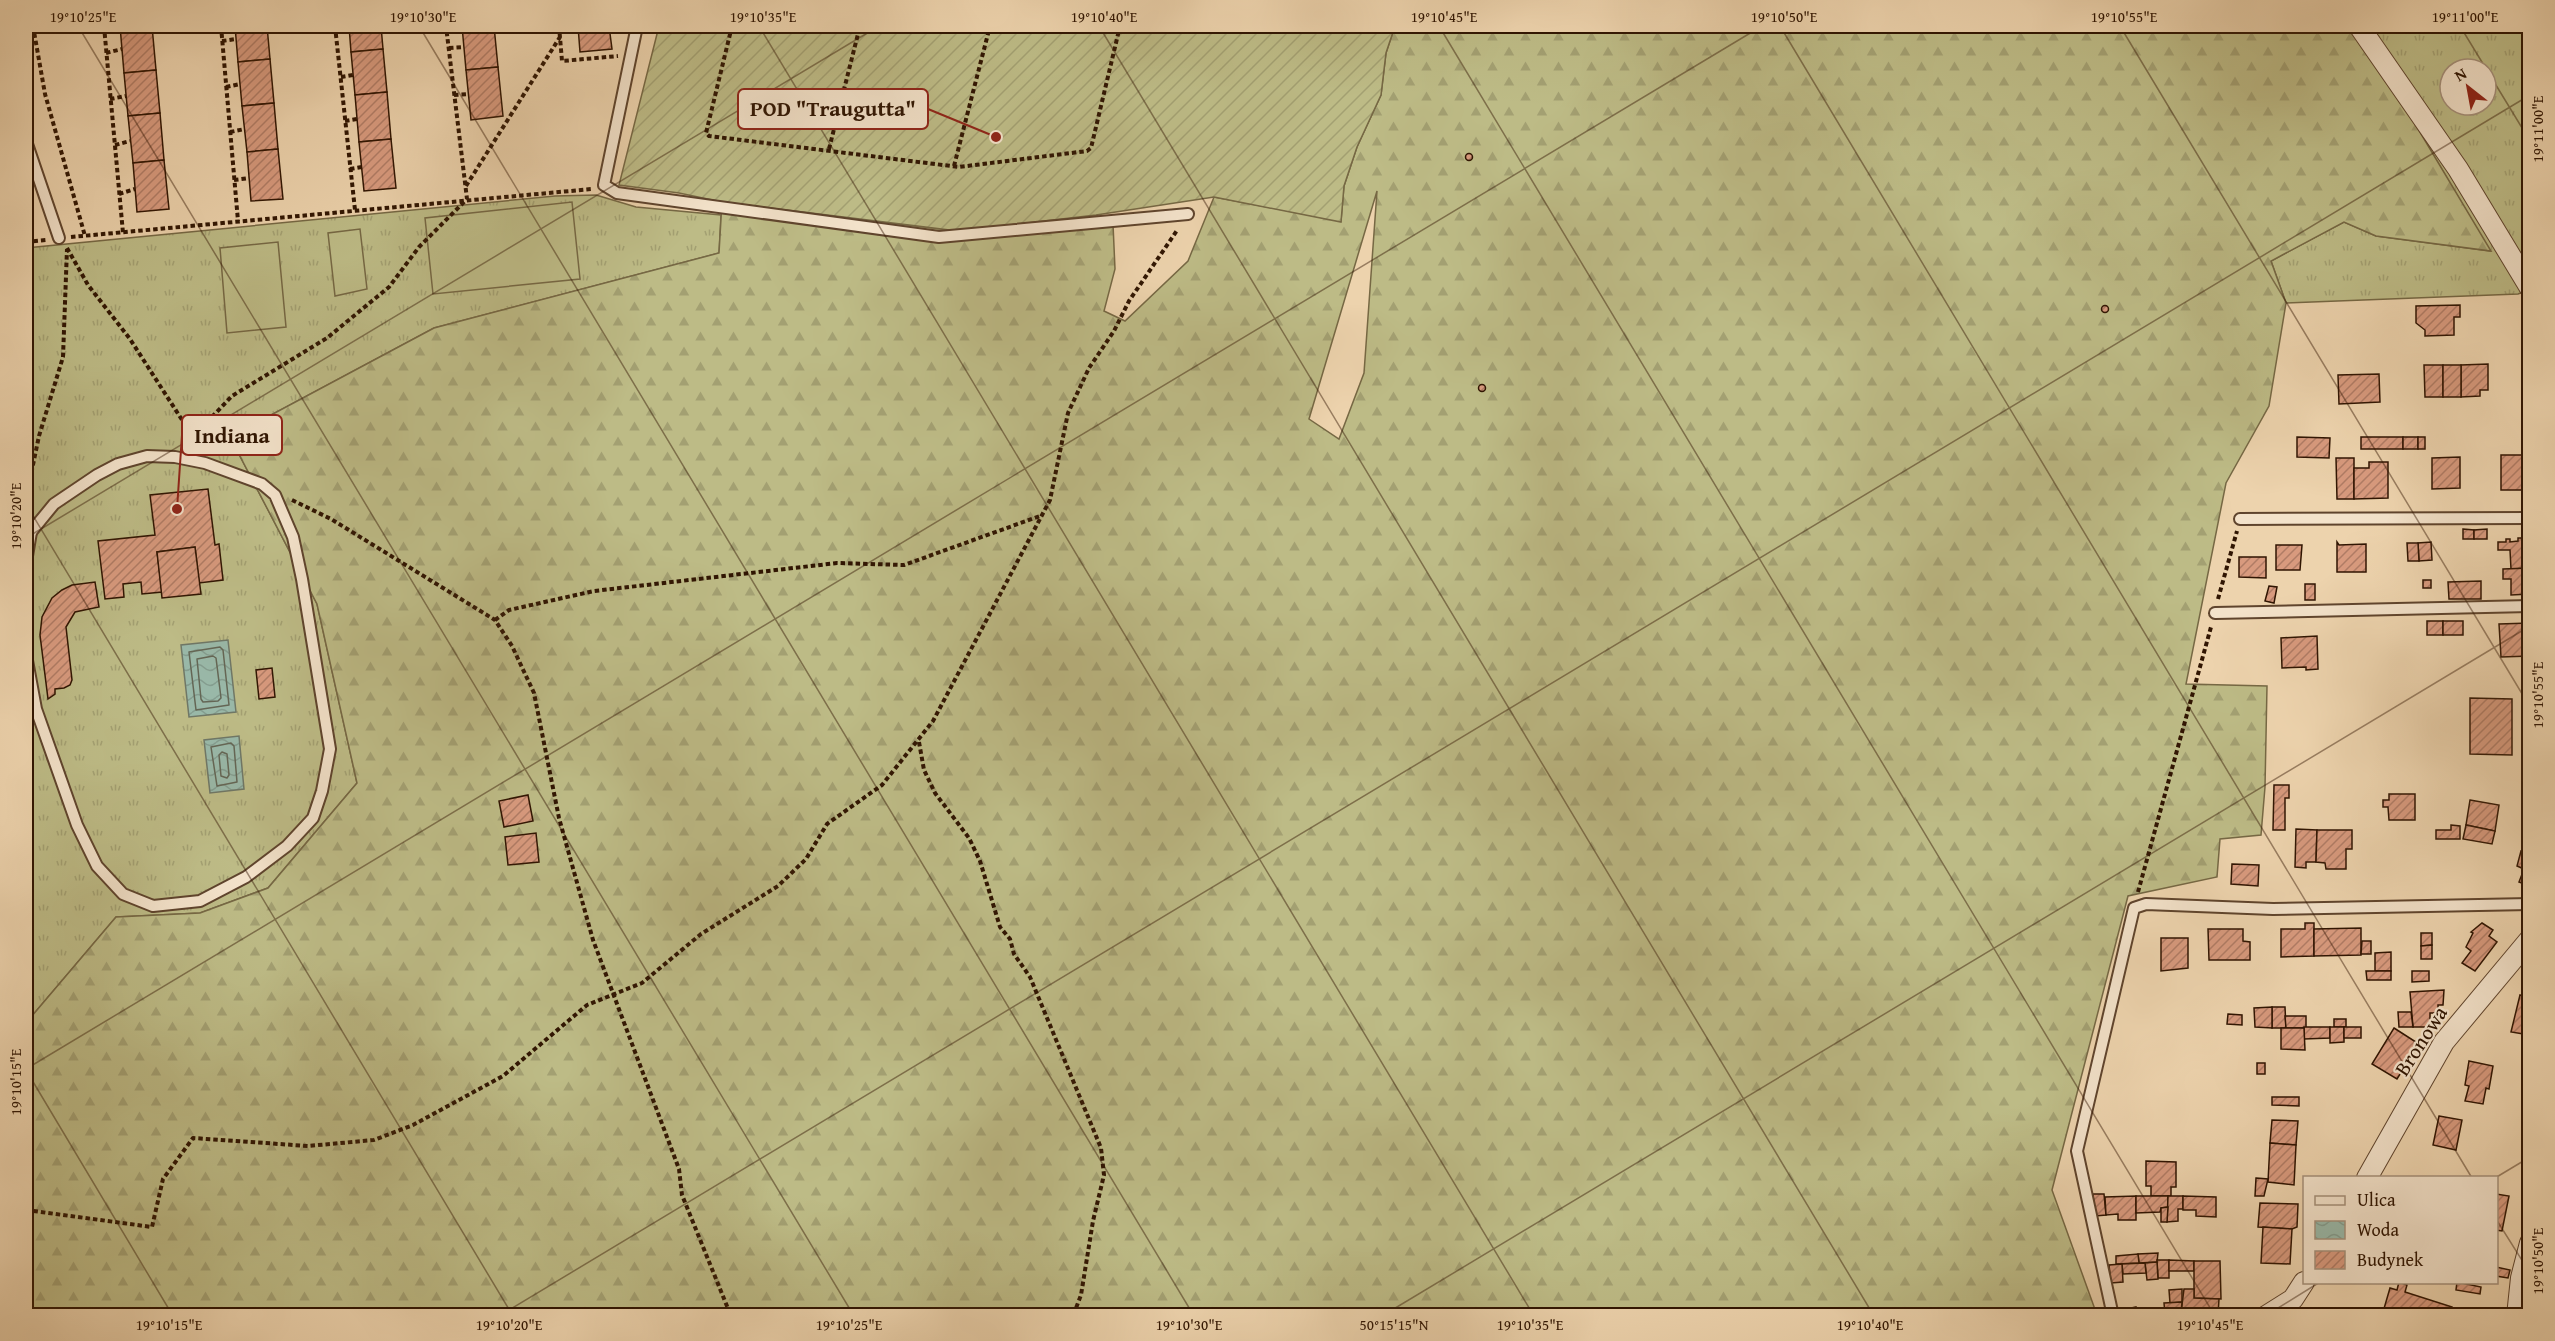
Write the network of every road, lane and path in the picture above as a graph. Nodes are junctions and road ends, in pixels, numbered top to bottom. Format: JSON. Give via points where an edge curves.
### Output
{"nodes":[{"id":1,"x":33,"y":26,"type":"edge"},
{"id":2,"x":104,"y":26,"type":"edge"},
{"id":3,"x":221,"y":26,"type":"edge"},
{"id":4,"x":446,"y":26,"type":"edge"},
{"id":5,"x":559,"y":26,"type":"edge"},
{"id":6,"x":637,"y":26,"type":"edge"},
{"id":7,"x":732,"y":26,"type":"edge"},
{"id":8,"x":860,"y":26,"type":"edge"},
{"id":9,"x":990,"y":26,"type":"edge"},
{"id":10,"x":1120,"y":26,"type":"edge"},
{"id":11,"x":2359,"y":26,"type":"edge"},
{"id":12,"x":335,"y":27,"type":"edge"},
{"id":13,"x":349,"y":27,"type":"edge"},
{"id":14,"x":578,"y":28,"type":"dead end"},
{"id":15,"x":560,"y":34,"type":"junction"},
{"id":16,"x":236,"y":39,"type":"dead end"},
{"id":17,"x":222,"y":41,"type":"junction"},
{"id":18,"x":464,"y":47,"type":"dead end"},
{"id":19,"x":448,"y":48,"type":"junction"},
{"id":20,"x":122,"y":50,"type":"dead end"},
{"id":21,"x":106,"y":53,"type":"junction"},
{"id":22,"x":631,"y":55,"type":"junction"},
{"id":23,"x":353,"y":75,"type":"dead end"},
{"id":24,"x":341,"y":77,"type":"junction"},
{"id":25,"x":240,"y":84,"type":"dead end"},
{"id":26,"x":226,"y":87,"type":"junction"},
{"id":27,"x":469,"y":94,"type":"dead end"},
{"id":28,"x":126,"y":96,"type":"dead end"},
{"id":29,"x":454,"y":96,"type":"junction"},
{"id":30,"x":110,"y":99,"type":"junction"},
{"id":31,"x":357,"y":119,"type":"dead end"},
{"id":32,"x":345,"y":121,"type":"junction"},
{"id":33,"x":244,"y":129,"type":"dead end"},
{"id":34,"x":230,"y":132,"type":"junction"},
{"id":35,"x":26,"y":141,"type":"edge"},
{"id":36,"x":130,"y":141,"type":"dead end"},
{"id":37,"x":115,"y":145,"type":"junction"},
{"id":38,"x":829,"y":149,"type":"junction"},
{"id":39,"x":954,"y":166,"type":"junction"},
{"id":40,"x":362,"y":167,"type":"dead end"},
{"id":41,"x":350,"y":169,"type":"junction"},
{"id":42,"x":249,"y":178,"type":"dead end"},
{"id":43,"x":234,"y":180,"type":"junction"},
{"id":44,"x":604,"y":185,"type":"junction"},
{"id":45,"x":466,"y":188,"type":"junction"},
{"id":46,"x":135,"y":189,"type":"dead end"},
{"id":47,"x":119,"y":194,"type":"junction"},
{"id":48,"x":467,"y":199,"type":"junction"},
{"id":49,"x":355,"y":210,"type":"junction"},
{"id":50,"x":1188,"y":214,"type":"joint"},
{"id":51,"x":238,"y":221,"type":"junction"},
{"id":52,"x":123,"y":233,"type":"junction"},
{"id":53,"x":86,"y":236,"type":"junction"},
{"id":54,"x":59,"y":238,"type":"joint"},
{"id":55,"x":26,"y":242,"type":"edge"},
{"id":56,"x":67,"y":248,"type":"junction"},
{"id":57,"x":2529,"y":288,"type":"edge"},
{"id":58,"x":193,"y":437,"type":"junction"},
{"id":59,"x":175,"y":457,"type":"junction"},
{"id":60,"x":275,"y":495,"type":"junction"},
{"id":61,"x":1040,"y":516,"type":"junction"},
{"id":62,"x":2529,"y":518,"type":"edge"},
{"id":63,"x":2240,"y":519,"type":"joint"},
{"id":64,"x":28,"y":532,"type":"edge"},
{"id":65,"x":26,"y":562,"type":"edge"},
{"id":66,"x":2529,"y":606,"type":"edge"},
{"id":67,"x":2215,"y":613,"type":"junction"},
{"id":68,"x":495,"y":620,"type":"junction"},
{"id":69,"x":26,"y":655,"type":"edge"},
{"id":70,"x":919,"y":741,"type":"junction"},
{"id":71,"x":2529,"y":904,"type":"edge"},
{"id":72,"x":2134,"y":908,"type":"junction"},
{"id":73,"x":2529,"y":939,"type":"edge"},
{"id":74,"x":613,"y":994,"type":"junction"},
{"id":75,"x":2368,"y":1176,"type":"edge"},
{"id":76,"x":26,"y":1210,"type":"edge"},
{"id":77,"x":2529,"y":1243,"type":"edge"},
{"id":78,"x":2303,"y":1284,"type":"edge"},
{"id":79,"x":731,"y":1316,"type":"edge"},
{"id":80,"x":1073,"y":1316,"type":"edge"},
{"id":81,"x":2113,"y":1316,"type":"edge"},
{"id":82,"x":2266,"y":1316,"type":"edge"},
{"id":83,"x":2517,"y":1316,"type":"edge"}],
"edges":[{"from":1,"to":53,"type":"path","via":[[45,94]]},
{"from":2,"to":21,"type":"path"},
{"from":3,"to":17,"type":"path"},
{"from":4,"to":19,"type":"path"},
{"from":5,"to":15,"type":"path"},
{"from":6,"to":22,"type":"lane"},
{"from":7,"to":38,"type":"path","via":[[706,133]]},
{"from":8,"to":38,"type":"path"},
{"from":9,"to":39,"type":"path"},
{"from":10,"to":39,"type":"path","via":[[1091,148]]},
{"from":11,"to":57,"type":"street","via":[[2458,169]]},
{"from":12,"to":13,"type":"path"},
{"from":12,"to":24,"type":"path"},
{"from":14,"to":15,"type":"path"},
{"from":15,"to":22,"type":"path","via":[[562,61]]},
{"from":15,"to":45,"type":"path"},
{"from":16,"to":17,"type":"path"},
{"from":17,"to":26,"type":"path"},
{"from":18,"to":19,"type":"path"},
{"from":19,"to":29,"type":"path"},
{"from":20,"to":21,"type":"path"},
{"from":21,"to":30,"type":"path"},
{"from":22,"to":44,"type":"lane"},
{"from":23,"to":24,"type":"path"},
{"from":24,"to":32,"type":"path"},
{"from":25,"to":26,"type":"path"},
{"from":26,"to":34,"type":"path"},
{"from":27,"to":29,"type":"path"},
{"from":28,"to":30,"type":"path"},
{"from":29,"to":45,"type":"path"},
{"from":30,"to":37,"type":"path"},
{"from":31,"to":32,"type":"path"},
{"from":32,"to":41,"type":"path"},
{"from":33,"to":34,"type":"path"},
{"from":34,"to":43,"type":"path"},
{"from":35,"to":54,"type":"lane"},
{"from":36,"to":37,"type":"path"},
{"from":37,"to":47,"type":"path"},
{"from":38,"to":39,"type":"path"},
{"from":40,"to":41,"type":"path"},
{"from":41,"to":49,"type":"path"},
{"from":42,"to":43,"type":"path"},
{"from":43,"to":51,"type":"path"},
{"from":44,"to":48,"type":"path","via":[[590,190]]},
{"from":44,"to":50,"type":"lane","via":[[617,193],[939,237]]},
{"from":45,"to":48,"type":"path"},
{"from":46,"to":47,"type":"path"},
{"from":47,"to":52,"type":"path"},
{"from":48,"to":49,"type":"path"},
{"from":48,"to":58,"type":"path","via":[[419,247],[389,287],[327,338],[232,396]]},
{"from":49,"to":51,"type":"path"},
{"from":50,"to":61,"type":"path","via":[[1089,368],[1068,413],[1050,500]]},
{"from":51,"to":52,"type":"path"},
{"from":52,"to":53,"type":"path"},
{"from":53,"to":56,"type":"path","via":[[66,238]]},
{"from":54,"to":55,"type":"path"},
{"from":56,"to":58,"type":"path","via":[[88,285],[130,339]]},
{"from":56,"to":64,"type":"path","via":[[63,357],[29,484]]},
{"from":58,"to":59,"type":"path"},
{"from":59,"to":60,"type":"lane","via":[[237,474],[262,484]]},
{"from":59,"to":64,"type":"lane","via":[[147,456],[118,464],[54,504]]},
{"from":60,"to":68,"type":"path","via":[[331,519]]},
{"from":60,"to":69,"type":"lane","via":[[293,537],[300,569],[330,749],[313,818],[287,846],[246,877],[200,901],[153,906],[123,894],[97,866],[77,825],[36,709]]},
{"from":61,"to":68,"type":"path","via":[[904,565],[837,563],[594,591],[509,610]]},
{"from":61,"to":70,"type":"path","via":[[959,674]]},
{"from":62,"to":63,"type":"lane"},
{"from":63,"to":67,"type":"path"},
{"from":64,"to":65,"type":"lane"},
{"from":66,"to":67,"type":"lane"},
{"from":67,"to":72,"type":"path"},
{"from":68,"to":74,"type":"path","via":[[534,693],[559,818],[593,940]]},
{"from":70,"to":74,"type":"path","via":[[882,785],[827,824],[806,859],[778,886],[701,934],[642,983]]},
{"from":70,"to":80,"type":"path","via":[[924,770],[935,793],[969,837],[1000,927],[1030,977],[1101,1148],[1104,1174],[1081,1295]]},
{"from":71,"to":72,"type":"lane","via":[[2273,909],[2146,904]]},
{"from":72,"to":81,"type":"lane","via":[[2077,1151]]},
{"from":73,"to":75,"type":"street","name":"Bronowa","via":[[2444,1042]]},
{"from":74,"to":76,"type":"path","via":[[587,1005],[503,1076],[413,1125],[374,1140],[308,1146],[193,1138],[163,1179],[152,1227]]},
{"from":74,"to":79,"type":"path","via":[[679,1169],[682,1195]]},
{"from":77,"to":83,"type":"street"},
{"from":78,"to":82,"type":"street","via":[[2293,1299]]}]}
